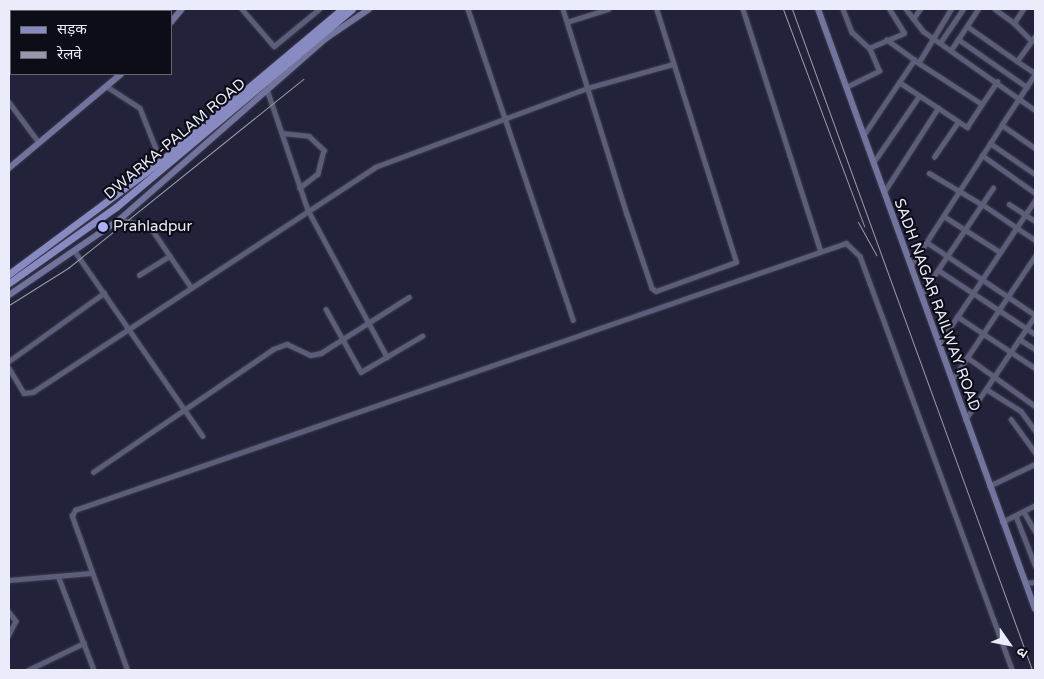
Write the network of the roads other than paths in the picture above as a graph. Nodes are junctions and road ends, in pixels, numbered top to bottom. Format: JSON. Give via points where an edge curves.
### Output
{"nodes":[{"id":1,"x":182,"y":9,"type":"edge"},
{"id":2,"x":242,"y":9,"type":"edge"},
{"id":3,"x":319,"y":9,"type":"edge"},
{"id":4,"x":342,"y":9,"type":"edge"},
{"id":5,"x":352,"y":9,"type":"edge"},
{"id":6,"x":369,"y":9,"type":"edge"},
{"id":7,"x":468,"y":9,"type":"edge"},
{"id":8,"x":563,"y":9,"type":"edge"},
{"id":9,"x":608,"y":9,"type":"edge"},
{"id":10,"x":656,"y":9,"type":"edge"},
{"id":11,"x":743,"y":9,"type":"edge"},
{"id":12,"x":818,"y":9,"type":"edge"},
{"id":13,"x":843,"y":9,"type":"edge"},
{"id":14,"x":889,"y":9,"type":"edge"},
{"id":15,"x":906,"y":9,"type":"edge"},
{"id":16,"x":920,"y":9,"type":"edge"},
{"id":17,"x":951,"y":9,"type":"edge"},
{"id":18,"x":963,"y":9,"type":"edge"},
{"id":19,"x":978,"y":9,"type":"edge"},
{"id":20,"x":995,"y":9,"type":"edge"},
{"id":21,"x":1024,"y":9,"type":"edge"},
{"id":22,"x":913,"y":19,"type":"junction"},
{"id":23,"x":172,"y":21,"type":"edge"},
{"id":24,"x":567,"y":22,"type":"junction"},
{"id":25,"x":1014,"y":23,"type":"junction"},
{"id":26,"x":967,"y":26,"type":"junction"},
{"id":27,"x":932,"y":38,"type":"junction"},
{"id":28,"x":1034,"y":38,"type":"edge"},
{"id":29,"x":958,"y":39,"type":"junction"},
{"id":30,"x":886,"y":40,"type":"junction"},
{"id":31,"x":940,"y":43,"type":"junction"},
{"id":32,"x":869,"y":48,"type":"junction"},
{"id":33,"x":951,"y":50,"type":"junction"},
{"id":34,"x":916,"y":61,"type":"junction"},
{"id":35,"x":1017,"y":61,"type":"junction"},
{"id":36,"x":673,"y":64,"type":"junction"},
{"id":37,"x":1035,"y":74,"type":"edge"},
{"id":38,"x":119,"y":75,"type":"edge"},
{"id":39,"x":899,"y":82,"type":"junction"},
{"id":40,"x":997,"y":82,"type":"junction"},
{"id":41,"x":106,"y":86,"type":"junction"},
{"id":42,"x":846,"y":87,"type":"junction"},
{"id":43,"x":1027,"y":87,"type":"junction"},
{"id":44,"x":587,"y":88,"type":"junction"},
{"id":45,"x":268,"y":92,"type":"junction"},
{"id":46,"x":920,"y":96,"type":"junction"},
{"id":47,"x":1019,"y":99,"type":"junction"},
{"id":48,"x":9,"y":102,"type":"edge"},
{"id":49,"x":982,"y":104,"type":"junction"},
{"id":50,"x":938,"y":108,"type":"junction"},
{"id":51,"x":1035,"y":110,"type":"edge"},
{"id":52,"x":506,"y":120,"type":"junction"},
{"id":53,"x":958,"y":122,"type":"junction"},
{"id":54,"x":1002,"y":125,"type":"junction"},
{"id":55,"x":282,"y":132,"type":"junction"},
{"id":56,"x":863,"y":136,"type":"junction"},
{"id":57,"x":38,"y":141,"type":"junction"},
{"id":58,"x":990,"y":142,"type":"junction"},
{"id":59,"x":1035,"y":148,"type":"edge"},
{"id":60,"x":982,"y":156,"type":"junction"},
{"id":61,"x":934,"y":157,"type":"dead end"},
{"id":62,"x":161,"y":161,"type":"junction"},
{"id":63,"x":873,"y":164,"type":"junction"},
{"id":64,"x":9,"y":168,"type":"edge"},
{"id":65,"x":929,"y":173,"type":"dead end"},
{"id":66,"x":1035,"y":174,"type":"edge"},
{"id":67,"x":300,"y":188,"type":"junction"},
{"id":68,"x":993,"y":188,"type":"dead end"},
{"id":69,"x":884,"y":192,"type":"junction"},
{"id":70,"x":960,"y":192,"type":"junction"},
{"id":71,"x":1035,"y":193,"type":"edge"},
{"id":72,"x":1035,"y":200,"type":"edge"},
{"id":73,"x":982,"y":204,"type":"junction"},
{"id":74,"x":1009,"y":204,"type":"dead end"},
{"id":75,"x":308,"y":210,"type":"junction"},
{"id":76,"x":1025,"y":215,"type":"junction"},
{"id":77,"x":945,"y":216,"type":"junction"},
{"id":78,"x":118,"y":220,"type":"junction"},
{"id":79,"x":1035,"y":221,"type":"edge"},
{"id":80,"x":1016,"y":228,"type":"junction"},
{"id":81,"x":965,"y":230,"type":"junction"},
{"id":82,"x":1035,"y":240,"type":"edge"},
{"id":83,"x":928,"y":243,"type":"junction"},
{"id":84,"x":820,"y":249,"type":"junction"},
{"id":85,"x":74,"y":250,"type":"junction"},
{"id":86,"x":1000,"y":252,"type":"junction"},
{"id":87,"x":169,"y":256,"type":"junction"},
{"id":88,"x":947,"y":257,"type":"junction"},
{"id":89,"x":1035,"y":257,"type":"edge"},
{"id":90,"x":912,"y":266,"type":"junction"},
{"id":91,"x":938,"y":270,"type":"junction"},
{"id":92,"x":9,"y":274,"type":"edge"},
{"id":93,"x":139,"y":275,"type":"dead end"},
{"id":94,"x":982,"y":279,"type":"junction"},
{"id":95,"x":9,"y":283,"type":"edge"},
{"id":96,"x":191,"y":286,"type":"junction"},
{"id":97,"x":104,"y":293,"type":"junction"},
{"id":98,"x":972,"y":293,"type":"junction"},
{"id":99,"x":9,"y":295,"type":"edge"},
{"id":100,"x":921,"y":295,"type":"junction"},
{"id":101,"x":409,"y":297,"type":"dead end"},
{"id":102,"x":1008,"y":297,"type":"junction"},
{"id":103,"x":326,"y":309,"type":"dead end"},
{"id":104,"x":999,"y":310,"type":"junction"},
{"id":105,"x":1035,"y":315,"type":"edge"},
{"id":106,"x":957,"y":316,"type":"junction"},
{"id":107,"x":573,"y":320,"type":"dead end"},
{"id":108,"x":367,"y":325,"type":"junction"},
{"id":109,"x":128,"y":328,"type":"junction"},
{"id":110,"x":1027,"y":328,"type":"junction"},
{"id":111,"x":984,"y":333,"type":"junction"},
{"id":112,"x":1035,"y":334,"type":"edge"},
{"id":113,"x":422,"y":336,"type":"dead end"},
{"id":114,"x":1019,"y":339,"type":"junction"},
{"id":115,"x":344,"y":340,"type":"junction"},
{"id":116,"x":939,"y":344,"type":"junction"},
{"id":117,"x":1035,"y":349,"type":"edge"},
{"id":118,"x":1011,"y":352,"type":"junction"},
{"id":119,"x":387,"y":357,"type":"junction"},
{"id":120,"x":967,"y":357,"type":"junction"},
{"id":121,"x":9,"y":361,"type":"edge"},
{"id":122,"x":9,"y":368,"type":"edge"},
{"id":123,"x":1035,"y":368,"type":"edge"},
{"id":124,"x":994,"y":376,"type":"junction"},
{"id":125,"x":952,"y":380,"type":"junction"},
{"id":126,"x":986,"y":389,"type":"junction"},
{"id":127,"x":1035,"y":406,"type":"edge"},
{"id":128,"x":183,"y":407,"type":"junction"},
{"id":129,"x":1011,"y":419,"type":"dead end"},
{"id":130,"x":965,"y":420,"type":"junction"},
{"id":131,"x":1035,"y":430,"type":"edge"},
{"id":132,"x":203,"y":436,"type":"dead end"},
{"id":133,"x":1035,"y":452,"type":"edge"},
{"id":134,"x":1035,"y":464,"type":"edge"},
{"id":135,"x":93,"y":472,"type":"dead end"},
{"id":136,"x":989,"y":486,"type":"junction"},
{"id":137,"x":1035,"y":505,"type":"edge"},
{"id":138,"x":1024,"y":512,"type":"junction"},
{"id":139,"x":1016,"y":516,"type":"junction"},
{"id":140,"x":1002,"y":522,"type":"junction"},
{"id":141,"x":1035,"y":531,"type":"edge"},
{"id":142,"x":1035,"y":564,"type":"edge"},
{"id":143,"x":92,"y":574,"type":"junction"},
{"id":144,"x":59,"y":578,"type":"junction"},
{"id":145,"x":9,"y":580,"type":"edge"},
{"id":146,"x":1035,"y":582,"type":"edge"},
{"id":147,"x":1025,"y":583,"type":"junction"},
{"id":148,"x":1035,"y":607,"type":"edge"},
{"id":149,"x":9,"y":612,"type":"edge"},
{"id":150,"x":9,"y":634,"type":"edge"},
{"id":151,"x":84,"y":643,"type":"junction"},
{"id":152,"x":28,"y":670,"type":"edge"},
{"id":153,"x":94,"y":670,"type":"edge"},
{"id":154,"x":127,"y":670,"type":"edge"},
{"id":155,"x":1012,"y":670,"type":"edge"}],
"edges":[{"from":1,"to":23,"type":"street"},
{"from":2,"to":3,"type":"street","via":[[274,46]]},
{"from":4,"to":62,"type":"main road","name":"DWARKA-PALAM ROAD"},
{"from":5,"to":95,"type":"main road","name":"DWARKA-PALAM ROAD","via":[[116,208]]},
{"from":6,"to":45,"type":"street","via":[[325,39]]},
{"from":7,"to":52,"type":"street"},
{"from":8,"to":24,"type":"street"},
{"from":9,"to":24,"type":"street"},
{"from":10,"to":36,"type":"street"},
{"from":11,"to":84,"type":"street"},
{"from":12,"to":42,"type":"street","name":"SADH NAGAR RAILWAY ROAD"},
{"from":13,"to":32,"type":"street","via":[[852,32]]},
{"from":14,"to":30,"type":"street","via":[[904,32]]},
{"from":15,"to":22,"type":"street"},
{"from":16,"to":22,"type":"street"},
{"from":17,"to":27,"type":"street"},
{"from":18,"to":31,"type":"street"},
{"from":19,"to":26,"type":"street"},
{"from":20,"to":25,"type":"street"},
{"from":21,"to":25,"type":"street"},
{"from":22,"to":27,"type":"street"},
{"from":24,"to":44,"type":"street"},
{"from":25,"to":28,"type":"street"},
{"from":26,"to":29,"type":"street"},
{"from":26,"to":35,"type":"street"},
{"from":27,"to":31,"type":"street"},
{"from":27,"to":34,"type":"street"},
{"from":28,"to":35,"type":"street"},
{"from":29,"to":33,"type":"street"},
{"from":29,"to":43,"type":"street"},
{"from":30,"to":32,"type":"street"},
{"from":30,"to":34,"type":"street"},
{"from":31,"to":33,"type":"street"},
{"from":32,"to":42,"type":"street","via":[[879,71]]},
{"from":33,"to":40,"type":"street"},
{"from":34,"to":39,"type":"street"},
{"from":34,"to":49,"type":"street"},
{"from":35,"to":37,"type":"street"},
{"from":36,"to":44,"type":"street"},
{"from":36,"to":44,"type":"street","via":[[736,262],[656,291],[652,288]]},
{"from":37,"to":43,"type":"street"},
{"from":38,"to":41,"type":"street"},
{"from":39,"to":46,"type":"street"},
{"from":39,"to":56,"type":"street"},
{"from":40,"to":47,"type":"street"},
{"from":40,"to":49,"type":"street"},
{"from":41,"to":57,"type":"street"},
{"from":41,"to":62,"type":"street","via":[[140,108]]},
{"from":42,"to":56,"type":"street","name":"SADH NAGAR RAILWAY ROAD"},
{"from":43,"to":47,"type":"street"},
{"from":44,"to":52,"type":"street"},
{"from":45,"to":55,"type":"street"},
{"from":45,"to":78,"type":"street"},
{"from":46,"to":50,"type":"street"},
{"from":46,"to":63,"type":"street"},
{"from":47,"to":51,"type":"street"},
{"from":47,"to":54,"type":"street"},
{"from":48,"to":57,"type":"street"},
{"from":49,"to":53,"type":"street","via":[[968,127]]},
{"from":50,"to":53,"type":"street"},
{"from":50,"to":69,"type":"street"},
{"from":52,"to":75,"type":"street","via":[[375,167]]},
{"from":52,"to":107,"type":"street"},
{"from":53,"to":61,"type":"street"},
{"from":54,"to":58,"type":"street"},
{"from":54,"to":59,"type":"street"},
{"from":55,"to":67,"type":"street"},
{"from":55,"to":67,"type":"street","via":[[309,136],[324,150],[318,174]]},
{"from":56,"to":63,"type":"street","name":"SADH NAGAR RAILWAY ROAD"},
{"from":57,"to":64,"type":"street"},
{"from":58,"to":60,"type":"street"},
{"from":58,"to":66,"type":"street"},
{"from":60,"to":70,"type":"street"},
{"from":60,"to":71,"type":"street"},
{"from":62,"to":92,"type":"main road","name":"DWARKA-PALAM ROAD"},
{"from":63,"to":69,"type":"street","name":"SADH NAGAR RAILWAY ROAD"},
{"from":65,"to":70,"type":"street"},
{"from":67,"to":75,"type":"street"},
{"from":68,"to":73,"type":"street"},
{"from":69,"to":90,"type":"street","name":"SADH NAGAR RAILWAY ROAD"},
{"from":70,"to":73,"type":"street"},
{"from":70,"to":77,"type":"street"},
{"from":72,"to":76,"type":"street"},
{"from":73,"to":80,"type":"street"},
{"from":73,"to":81,"type":"street"},
{"from":74,"to":76,"type":"street"},
{"from":75,"to":96,"type":"street"},
{"from":75,"to":108,"type":"street"},
{"from":76,"to":79,"type":"street"},
{"from":76,"to":80,"type":"street"},
{"from":77,"to":81,"type":"street"},
{"from":77,"to":83,"type":"street"},
{"from":78,"to":85,"type":"street"},
{"from":78,"to":87,"type":"street","via":[[147,223]]},
{"from":80,"to":82,"type":"street"},
{"from":80,"to":86,"type":"street"},
{"from":81,"to":86,"type":"street"},
{"from":81,"to":88,"type":"street"},
{"from":83,"to":88,"type":"street"},
{"from":83,"to":90,"type":"street"},
{"from":84,"to":143,"type":"street","via":[[75,510],[72,516]]},
{"from":84,"to":155,"type":"street","via":[[848,243],[860,256]]},
{"from":85,"to":97,"type":"street"},
{"from":85,"to":99,"type":"street"},
{"from":86,"to":94,"type":"street"},
{"from":87,"to":93,"type":"street"},
{"from":87,"to":96,"type":"street"},
{"from":88,"to":91,"type":"street"},
{"from":88,"to":94,"type":"street"},
{"from":89,"to":102,"type":"street"},
{"from":90,"to":100,"type":"street","name":"SADH NAGAR RAILWAY ROAD"},
{"from":91,"to":98,"type":"street"},
{"from":91,"to":100,"type":"street"},
{"from":94,"to":98,"type":"street"},
{"from":94,"to":102,"type":"street"},
{"from":96,"to":109,"type":"street"},
{"from":97,"to":109,"type":"street"},
{"from":97,"to":121,"type":"street"},
{"from":98,"to":104,"type":"street"},
{"from":98,"to":106,"type":"street"},
{"from":100,"to":116,"type":"street","name":"SADH NAGAR RAILWAY ROAD"},
{"from":101,"to":108,"type":"street"},
{"from":102,"to":104,"type":"street"},
{"from":102,"to":105,"type":"street"},
{"from":103,"to":115,"type":"street"},
{"from":104,"to":110,"type":"street"},
{"from":104,"to":111,"type":"street"},
{"from":105,"to":110,"type":"street"},
{"from":106,"to":111,"type":"street"},
{"from":106,"to":116,"type":"street"},
{"from":108,"to":115,"type":"street"},
{"from":108,"to":119,"type":"street"},
{"from":109,"to":122,"type":"street","via":[[29,394],[24,393]]},
{"from":109,"to":128,"type":"street"},
{"from":110,"to":112,"type":"street"},
{"from":110,"to":114,"type":"street"},
{"from":111,"to":118,"type":"street"},
{"from":111,"to":120,"type":"street"},
{"from":113,"to":119,"type":"street"},
{"from":114,"to":117,"type":"street"},
{"from":114,"to":118,"type":"street"},
{"from":115,"to":119,"type":"street","via":[[361,372]]},
{"from":115,"to":128,"type":"street","via":[[316,355],[281,345]]},
{"from":116,"to":125,"type":"street","name":"SADH NAGAR RAILWAY ROAD"},
{"from":118,"to":123,"type":"street"},
{"from":118,"to":124,"type":"street"},
{"from":120,"to":124,"type":"street"},
{"from":120,"to":125,"type":"street"},
{"from":124,"to":126,"type":"street"},
{"from":124,"to":127,"type":"street"},
{"from":125,"to":130,"type":"street","name":"SADH NAGAR RAILWAY ROAD"},
{"from":126,"to":130,"type":"street"},
{"from":126,"to":131,"type":"street","via":[[1021,412]]},
{"from":128,"to":132,"type":"street"},
{"from":128,"to":135,"type":"street"},
{"from":129,"to":133,"type":"street"},
{"from":130,"to":136,"type":"street","name":"SADH NAGAR RAILWAY ROAD"},
{"from":134,"to":136,"type":"street"},
{"from":136,"to":140,"type":"street","name":"SADH NAGAR RAILWAY ROAD"},
{"from":137,"to":138,"type":"street"},
{"from":138,"to":139,"type":"street"},
{"from":138,"to":141,"type":"street"},
{"from":139,"to":140,"type":"street"},
{"from":139,"to":142,"type":"street"},
{"from":140,"to":147,"type":"street","name":"SADH NAGAR RAILWAY ROAD"},
{"from":143,"to":144,"type":"street"},
{"from":143,"to":154,"type":"street"},
{"from":144,"to":145,"type":"street"},
{"from":144,"to":151,"type":"street"},
{"from":146,"to":147,"type":"street"},
{"from":147,"to":148,"type":"street","name":"SADH NAGAR RAILWAY ROAD"},
{"from":149,"to":150,"type":"street","via":[[16,621]]},
{"from":151,"to":152,"type":"street"},
{"from":151,"to":153,"type":"street"}]}
